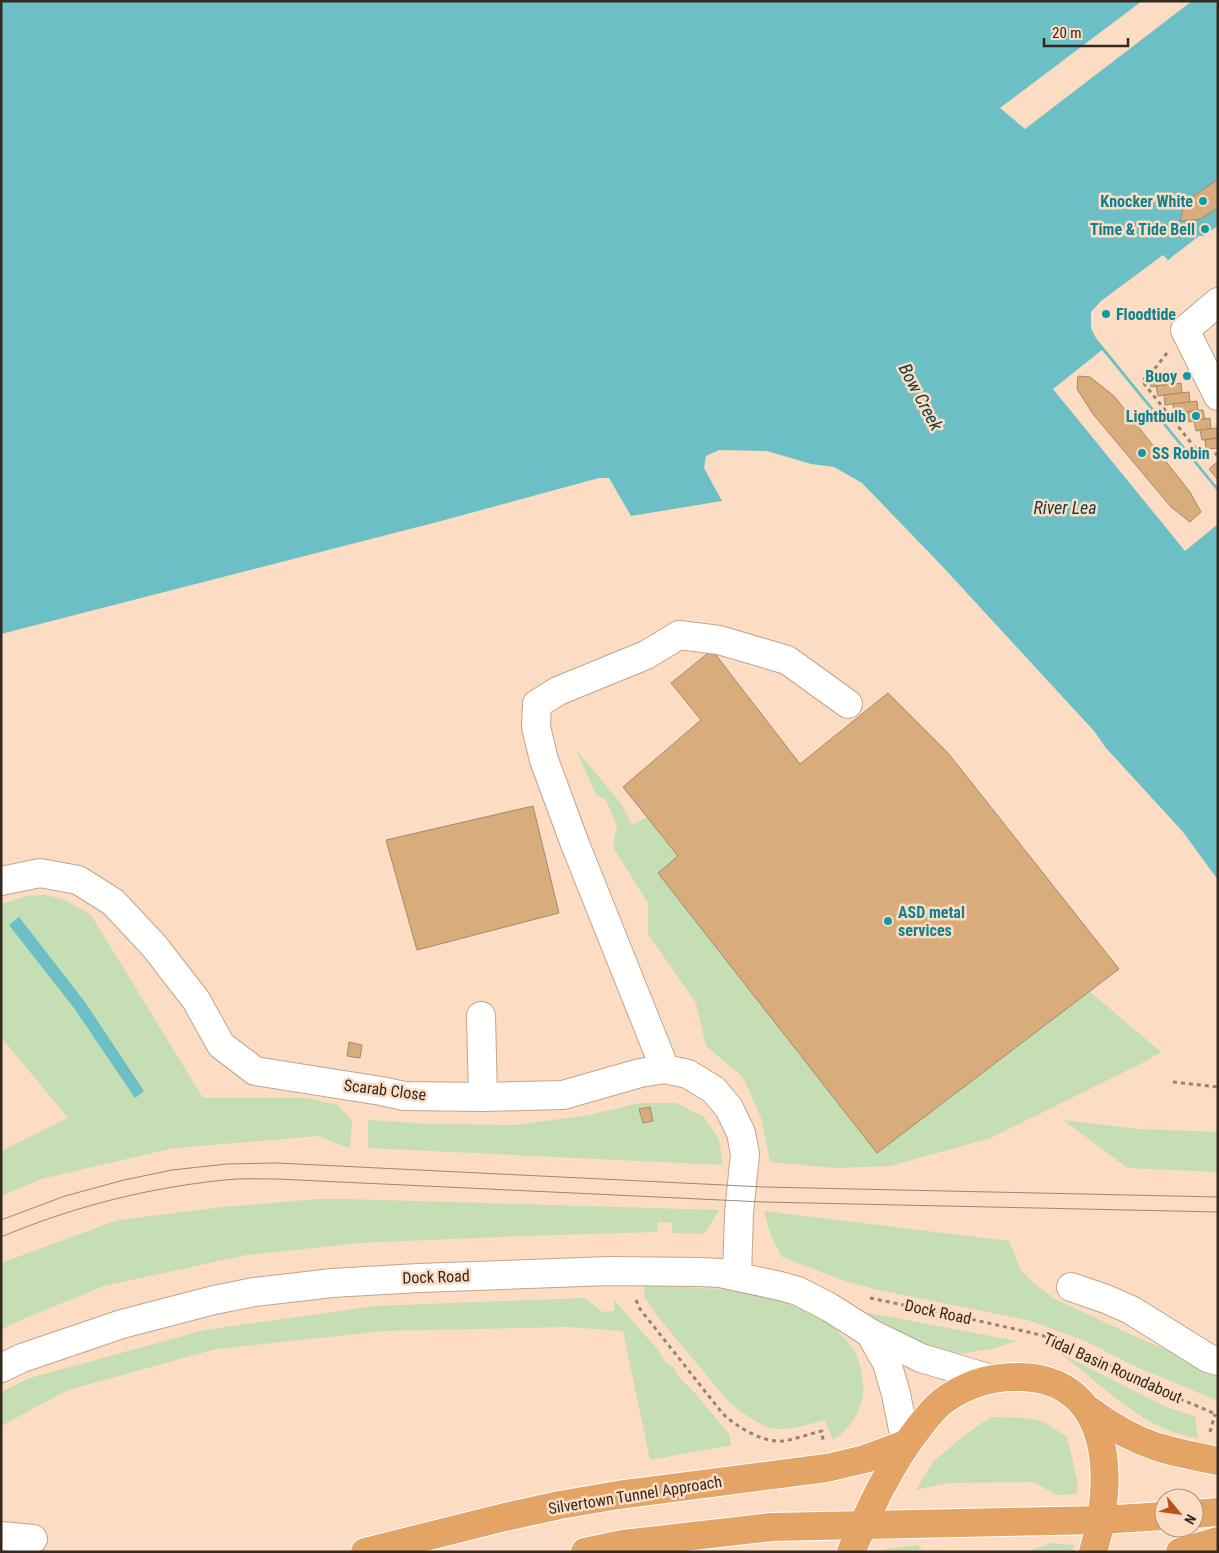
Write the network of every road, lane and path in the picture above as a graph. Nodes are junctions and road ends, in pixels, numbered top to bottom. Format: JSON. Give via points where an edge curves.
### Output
{"nodes":[{"id":1,"x":1218,"y":302,"type":"edge"},
{"id":2,"x":1185,"y":330,"type":"junction"},
{"id":3,"x":1218,"y":396,"type":"edge"},
{"id":4,"x":1218,"y":454,"type":"edge"},
{"id":5,"x":848,"y":704,"type":"dead end"},
{"id":6,"x":1,"y":881,"type":"edge"},
{"id":7,"x":481,"y":1016,"type":"dead end"},
{"id":8,"x":665,"y":1069,"type":"junction"},
{"id":9,"x":1173,"y":1082,"type":"dead end"},
{"id":10,"x":1218,"y":1087,"type":"edge"},
{"id":11,"x":482,"y":1097,"type":"junction"},
{"id":12,"x":737,"y":1276,"type":"junction"},
{"id":13,"x":1070,"y":1287,"type":"dead end"},
{"id":14,"x":867,"y":1298,"type":"dead end"},
{"id":15,"x":640,"y":1309,"type":"dead end"},
{"id":16,"x":1009,"y":1327,"type":"joint"},
{"id":17,"x":870,"y":1333,"type":"junction"},
{"id":18,"x":1218,"y":1361,"type":"edge"},
{"id":19,"x":1,"y":1368,"type":"edge"},
{"id":20,"x":991,"y":1379,"type":"junction"},
{"id":21,"x":1089,"y":1410,"type":"junction"},
{"id":22,"x":1217,"y":1415,"type":"edge"},
{"id":23,"x":1209,"y":1433,"type":"dead end"},
{"id":24,"x":823,"y":1444,"type":"dead end"},
{"id":25,"x":906,"y":1444,"type":"junction"},
{"id":26,"x":1218,"y":1461,"type":"edge"},
{"id":27,"x":1218,"y":1512,"type":"edge"},
{"id":28,"x":1204,"y":1513,"type":"edge"},
{"id":29,"x":1154,"y":1517,"type":"edge"},
{"id":30,"x":1101,"y":1520,"type":"junction"},
{"id":31,"x":863,"y":1524,"type":"junction"},
{"id":32,"x":1,"y":1536,"type":"edge"},
{"id":33,"x":34,"y":1539,"type":"dead end"},
{"id":34,"x":1218,"y":1540,"type":"edge"},
{"id":35,"x":693,"y":1544,"type":"edge"},
{"id":36,"x":365,"y":1552,"type":"edge"},
{"id":37,"x":585,"y":1552,"type":"edge"},
{"id":38,"x":851,"y":1552,"type":"edge"},
{"id":39,"x":1093,"y":1552,"type":"edge"},
{"id":40,"x":1180,"y":1552,"type":"edge"}],
"edges":[{"from":1,"to":2,"type":"street"},
{"from":2,"to":3,"type":"street"},
{"from":2,"to":4,"type":"path","via":[[1142,381],[1196,449]]},
{"from":5,"to":8,"type":"street","via":[[787,660],[719,640],[679,635],[646,655],[558,691],[537,704],[536,727],[544,760]]},
{"from":6,"to":11,"type":"street","name":"Scarab Close","via":[[40,873],[78,880],[113,902],[156,947],[196,1000],[221,1045],[255,1071],[404,1096]]},
{"from":7,"to":11,"type":"street"},
{"from":8,"to":11,"type":"street","name":"Scarab Close","via":[[563,1095]]},
{"from":8,"to":12,"type":"street","name":"Scarab Close","via":[[688,1074],[714,1090],[729,1108],[741,1133],[745,1154]]},
{"from":9,"to":10,"type":"path"},
{"from":12,"to":17,"type":"street","name":"Dock Road","via":[[798,1291]]},
{"from":12,"to":19,"type":"street","name":"Dock Road","via":[[700,1272],[610,1271],[376,1280],[278,1289],[214,1300],[122,1324]]},
{"from":13,"to":18,"type":"street","via":[[1132,1310],[1208,1358]]},
{"from":14,"to":16,"type":"path","name":"Dock Road"},
{"from":15,"to":24,"type":"path","via":[[723,1414],[737,1426],[773,1441],[822,1431]]},
{"from":16,"to":22,"type":"path","name":"Tidal Basin Roundabout","via":[[1063,1342],[1136,1380]]},
{"from":17,"to":20,"type":"street","name":"Dock Road","via":[[921,1358]]},
{"from":17,"to":25,"type":"street","via":[[886,1364],[896,1394]]},
{"from":20,"to":21,"type":"highway","via":[[1040,1379],[1068,1391]]},
{"from":20,"to":25,"type":"highway","via":[[957,1392],[941,1403]]},
{"from":21,"to":26,"type":"highway","via":[[1105,1422],[1157,1446]]},
{"from":21,"to":30,"type":"highway","via":[[1098,1431],[1104,1461],[1105,1492]]},
{"from":22,"to":23,"type":"path"},
{"from":25,"to":31,"type":"highway"},
{"from":25,"to":36,"type":"highway","name":"Silvertown Tunnel Approach","via":[[865,1459],[826,1468],[560,1505]]},
{"from":27,"to":28,"type":"highway"},
{"from":29,"to":30,"type":"highway"},
{"from":30,"to":31,"type":"highway"},
{"from":30,"to":39,"type":"highway"},
{"from":31,"to":35,"type":"highway","via":[[772,1527]]},
{"from":31,"to":38,"type":"highway"},
{"from":32,"to":33,"type":"street"},
{"from":34,"to":40,"type":"highway"},
{"from":35,"to":37,"type":"highway","via":[[623,1544]]}]}
